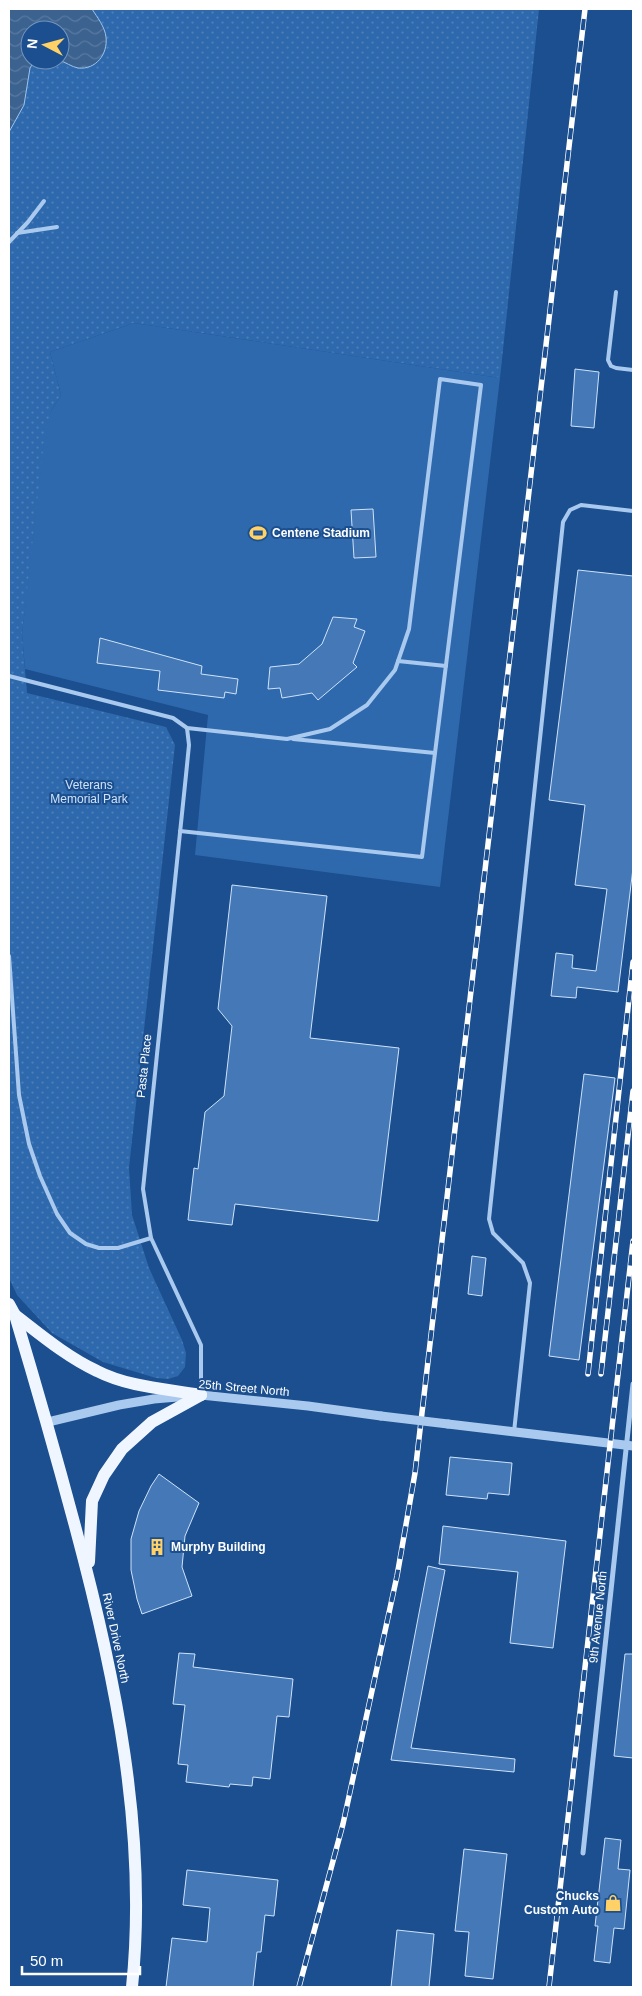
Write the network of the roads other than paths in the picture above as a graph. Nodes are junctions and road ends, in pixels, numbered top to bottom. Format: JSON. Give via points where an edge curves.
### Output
{"nodes":[{"id":1,"x":44,"y":201,"type":"dead end"},
{"id":2,"x":57,"y":227,"type":"dead end"},
{"id":3,"x":17,"y":233,"type":"junction"},
{"id":4,"x":9,"y":242,"type":"edge"},
{"id":5,"x":616,"y":292,"type":"dead end"},
{"id":6,"x":633,"y":370,"type":"edge"},
{"id":7,"x":633,"y":511,"type":"edge"},
{"id":8,"x":398,"y":661,"type":"junction"},
{"id":9,"x":446,"y":666,"type":"junction"},
{"id":10,"x":9,"y":676,"type":"edge"},
{"id":11,"x":187,"y":728,"type":"junction"},
{"id":12,"x":287,"y":739,"type":"junction"},
{"id":13,"x":435,"y":753,"type":"junction"},
{"id":14,"x":180,"y":831,"type":"junction"},
{"id":15,"x":9,"y":956,"type":"edge"},
{"id":16,"x":151,"y":1238,"type":"junction"},
{"id":17,"x":12,"y":1310,"type":"edge"},
{"id":18,"x":633,"y":1384,"type":"edge"},
{"id":19,"x":201,"y":1395,"type":"junction"},
{"id":20,"x":48,"y":1422,"type":"junction"},
{"id":21,"x":514,"y":1432,"type":"junction"},
{"id":22,"x":630,"y":1445,"type":"edge"},
{"id":23,"x":88,"y":1574,"type":"junction"},
{"id":24,"x":583,"y":1853,"type":"dead end"},
{"id":25,"x":132,"y":1987,"type":"edge"}],
"edges":[{"from":1,"to":3,"type":"lane"},
{"from":2,"to":3,"type":"lane"},
{"from":3,"to":4,"type":"lane"},
{"from":5,"to":6,"type":"lane","via":[[608,360],[616,368]]},
{"from":7,"to":21,"type":"lane","via":[[581,505],[570,510],[563,522],[489,1219],[493,1233],[524,1264],[530,1283]]},
{"from":8,"to":9,"type":"lane"},
{"from":8,"to":9,"type":"lane","via":[[409,628],[440,379],[481,385]]},
{"from":8,"to":12,"type":"lane","via":[[395,670],[367,705],[330,729]]},
{"from":9,"to":13,"type":"lane"},
{"from":10,"to":11,"type":"lane","via":[[173,718]]},
{"from":11,"to":12,"type":"lane"},
{"from":11,"to":14,"type":"lane","name":"Pasta Place","via":[[189,745]]},
{"from":12,"to":13,"type":"lane"},
{"from":13,"to":14,"type":"lane","via":[[422,857]]},
{"from":14,"to":16,"type":"lane","name":"Pasta Place","via":[[142,1189]]},
{"from":15,"to":16,"type":"lane","via":[[19,1095],[29,1144],[57,1214],[70,1232],[86,1244],[99,1248],[118,1248]]},
{"from":16,"to":19,"type":"lane","name":"Pasta Place","via":[[201,1345]]},
{"from":17,"to":19,"type":"main road","via":[[70,1356],[98,1372],[126,1382]]},
{"from":17,"to":20,"type":"main road","name":"River Drive North"},
{"from":18,"to":22,"type":"street","name":"9th Avenue North"},
{"from":19,"to":20,"type":"street","name":"25th Street North","via":[[119,1405]]},
{"from":19,"to":21,"type":"street","name":"25th Street North","bridge":true},
{"from":19,"to":23,"type":"main road","via":[[152,1422],[122,1449],[104,1475],[92,1501]]},
{"from":20,"to":23,"type":"main road","name":"River Drive North"},
{"from":21,"to":22,"type":"street"},
{"from":22,"to":24,"type":"street","name":"9th Avenue North"},
{"from":23,"to":25,"type":"main road","name":"River Drive North","via":[[122,1739],[131,1817],[136,1890]]}]}
